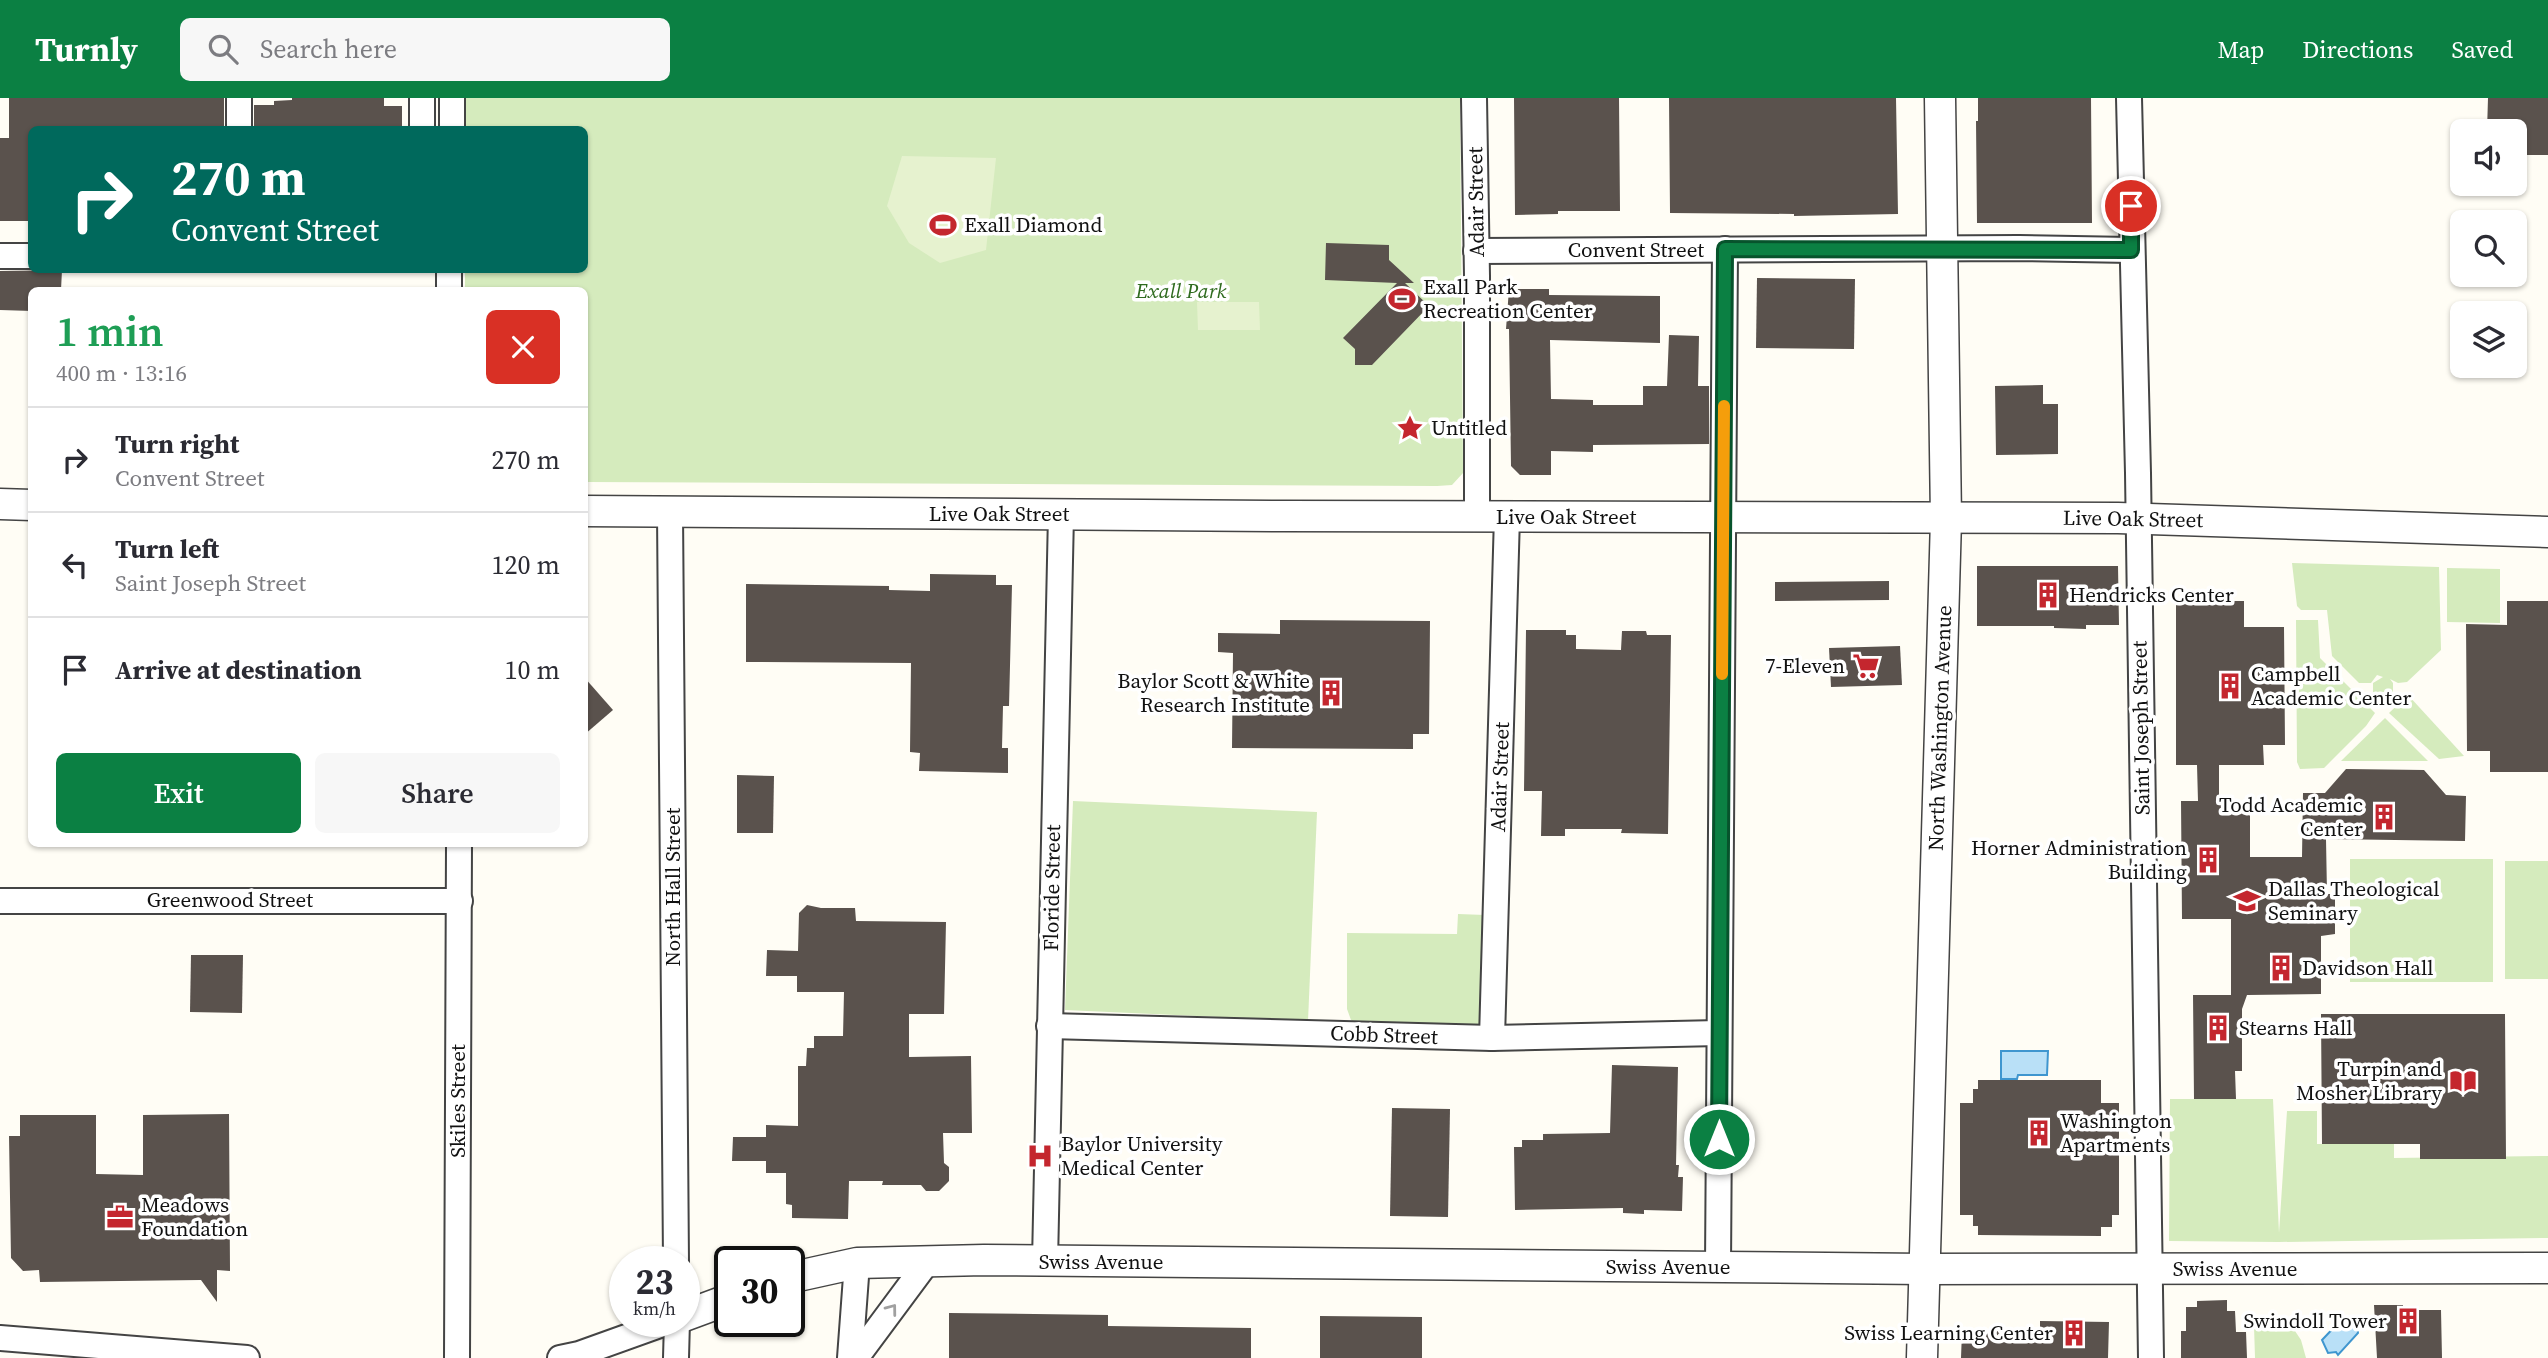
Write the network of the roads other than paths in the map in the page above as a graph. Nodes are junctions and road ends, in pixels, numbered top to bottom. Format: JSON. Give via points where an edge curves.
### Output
{"nodes":[{"id":1,"x":239,"y":98,"type":"edge"},
{"id":2,"x":422,"y":98,"type":"edge"},
{"id":3,"x":452,"y":98,"type":"edge"},
{"id":4,"x":1474,"y":98,"type":"edge"},
{"id":5,"x":1940,"y":98,"type":"edge"},
{"id":6,"x":2129,"y":98,"type":"edge"},
{"id":7,"x":239,"y":126,"type":"edge"},
{"id":8,"x":422,"y":126,"type":"edge"},
{"id":9,"x":452,"y":126,"type":"edge"},
{"id":10,"x":1725,"y":249,"type":"junction"},
{"id":11,"x":1943,"y":250,"type":"junction"},
{"id":12,"x":2131,"y":250,"type":"junction"},
{"id":13,"x":1476,"y":251,"type":"junction"},
{"id":14,"x":0,"y":256,"type":"edge"},
{"id":15,"x":28,"y":256,"type":"edge"},
{"id":16,"x":0,"y":504,"type":"edge"},
{"id":17,"x":28,"y":505,"type":"edge"},
{"id":18,"x":588,"y":511,"type":"edge"},
{"id":19,"x":670,"y":512,"type":"junction"},
{"id":20,"x":1061,"y":514,"type":"junction"},
{"id":21,"x":1476,"y":516,"type":"junction"},
{"id":22,"x":1507,"y":516,"type":"junction"},
{"id":23,"x":1723,"y":518,"type":"junction"},
{"id":24,"x":2139,"y":518,"type":"junction"},
{"id":25,"x":1947,"y":519,"type":"junction"},
{"id":26,"x":2548,"y":532,"type":"edge"},
{"id":27,"x":458,"y":847,"type":"edge"},
{"id":28,"x":0,"y":901,"type":"edge"},
{"id":29,"x":460,"y":901,"type":"junction"},
{"id":30,"x":1049,"y":1026,"type":"junction"},
{"id":31,"x":1719,"y":1033,"type":"junction"},
{"id":32,"x":1492,"y":1038,"type":"junction"},
{"id":33,"x":677,"y":1246,"type":"edge"},
{"id":34,"x":928,"y":1261,"type":"junction"},
{"id":35,"x":1045,"y":1262,"type":"junction"},
{"id":36,"x":857,"y":1263,"type":"junction"},
{"id":37,"x":1718,"y":1267,"type":"junction"},
{"id":38,"x":2548,"y":1268,"type":"edge"},
{"id":39,"x":1925,"y":1269,"type":"junction"},
{"id":40,"x":2151,"y":1269,"type":"junction"},
{"id":41,"x":805,"y":1274,"type":"edge"},
{"id":42,"x":629,"y":1337,"type":"edge"},
{"id":43,"x":677,"y":1337,"type":"edge"},
{"id":44,"x":0,"y":1338,"type":"edge"},
{"id":45,"x":247,"y":1358,"type":"edge"},
{"id":46,"x":457,"y":1358,"type":"edge"},
{"id":47,"x":560,"y":1358,"type":"edge"},
{"id":48,"x":676,"y":1358,"type":"edge"},
{"id":49,"x":850,"y":1358,"type":"edge"},
{"id":50,"x":856,"y":1358,"type":"edge"},
{"id":51,"x":1922,"y":1358,"type":"edge"},
{"id":52,"x":2151,"y":1358,"type":"edge"}],
"edges":[{"from":1,"to":7,"type":"street"},
{"from":2,"to":8,"type":"street"},
{"from":3,"to":9,"type":"street"},
{"from":4,"to":13,"type":"street","name":"Adair Street"},
{"from":5,"to":11,"type":"street","name":"North Washington Avenue"},
{"from":6,"to":12,"type":"street","name":"Saint Joseph Street"},
{"from":10,"to":11,"type":"street","name":"Convent Street"},
{"from":10,"to":13,"type":"street","name":"Convent Street"},
{"from":10,"to":23,"type":"street"},
{"from":11,"to":12,"type":"street","name":"Convent Street"},
{"from":11,"to":25,"type":"street","name":"North Washington Avenue"},
{"from":12,"to":24,"type":"street","name":"Saint Joseph Street"},
{"from":13,"to":21,"type":"street","name":"Adair Street"},
{"from":14,"to":15,"type":"street"},
{"from":16,"to":17,"type":"street"},
{"from":18,"to":19,"type":"street","name":"Live Oak Street"},
{"from":19,"to":20,"type":"street","name":"Live Oak Street"},
{"from":19,"to":33,"type":"street","name":"North Hall Street"},
{"from":20,"to":21,"type":"street","name":"Live Oak Street"},
{"from":20,"to":30,"type":"street","name":"Floride Street"},
{"from":21,"to":22,"type":"street","name":"Live Oak Street"},
{"from":22,"to":23,"type":"street","name":"Live Oak Street"},
{"from":22,"to":32,"type":"street","name":"Adair Street"},
{"from":23,"to":25,"type":"street","name":"Live Oak Street"},
{"from":23,"to":31,"type":"street"},
{"from":24,"to":25,"type":"street","name":"Live Oak Street"},
{"from":24,"to":26,"type":"street","name":"Live Oak Street"},
{"from":24,"to":40,"type":"street","name":"Saint Joseph Street"},
{"from":25,"to":39,"type":"street","name":"North Washington Avenue"},
{"from":27,"to":29,"type":"street","name":"Skiles Street"},
{"from":28,"to":29,"type":"street","name":"Greenwood Street"},
{"from":29,"to":46,"type":"street","name":"Skiles Street"},
{"from":30,"to":32,"type":"street","name":"Cobb Street"},
{"from":30,"to":35,"type":"street","name":"Floride Street"},
{"from":31,"to":32,"type":"street","name":"Cobb Street"},
{"from":31,"to":37,"type":"street"},
{"from":34,"to":35,"type":"street","name":"Swiss Avenue"},
{"from":34,"to":36,"type":"street","name":"Swiss Avenue"},
{"from":50,"to":34,"type":"street","one_way":true},
{"from":35,"to":37,"type":"street","name":"Swiss Avenue"},
{"from":36,"to":41,"type":"street","name":"Swiss Avenue"},
{"from":36,"to":49,"type":"street"},
{"from":37,"to":39,"type":"street","name":"Swiss Avenue"},
{"from":38,"to":40,"type":"street","name":"Swiss Avenue"},
{"from":39,"to":40,"type":"street","name":"Swiss Avenue"},
{"from":39,"to":51,"type":"street","name":"North Washington Avenue"},
{"from":40,"to":52,"type":"street","name":"Saint Joseph Street"},
{"from":42,"to":47,"type":"street"},
{"from":43,"to":48,"type":"street"},
{"from":44,"to":45,"type":"street"}]}
